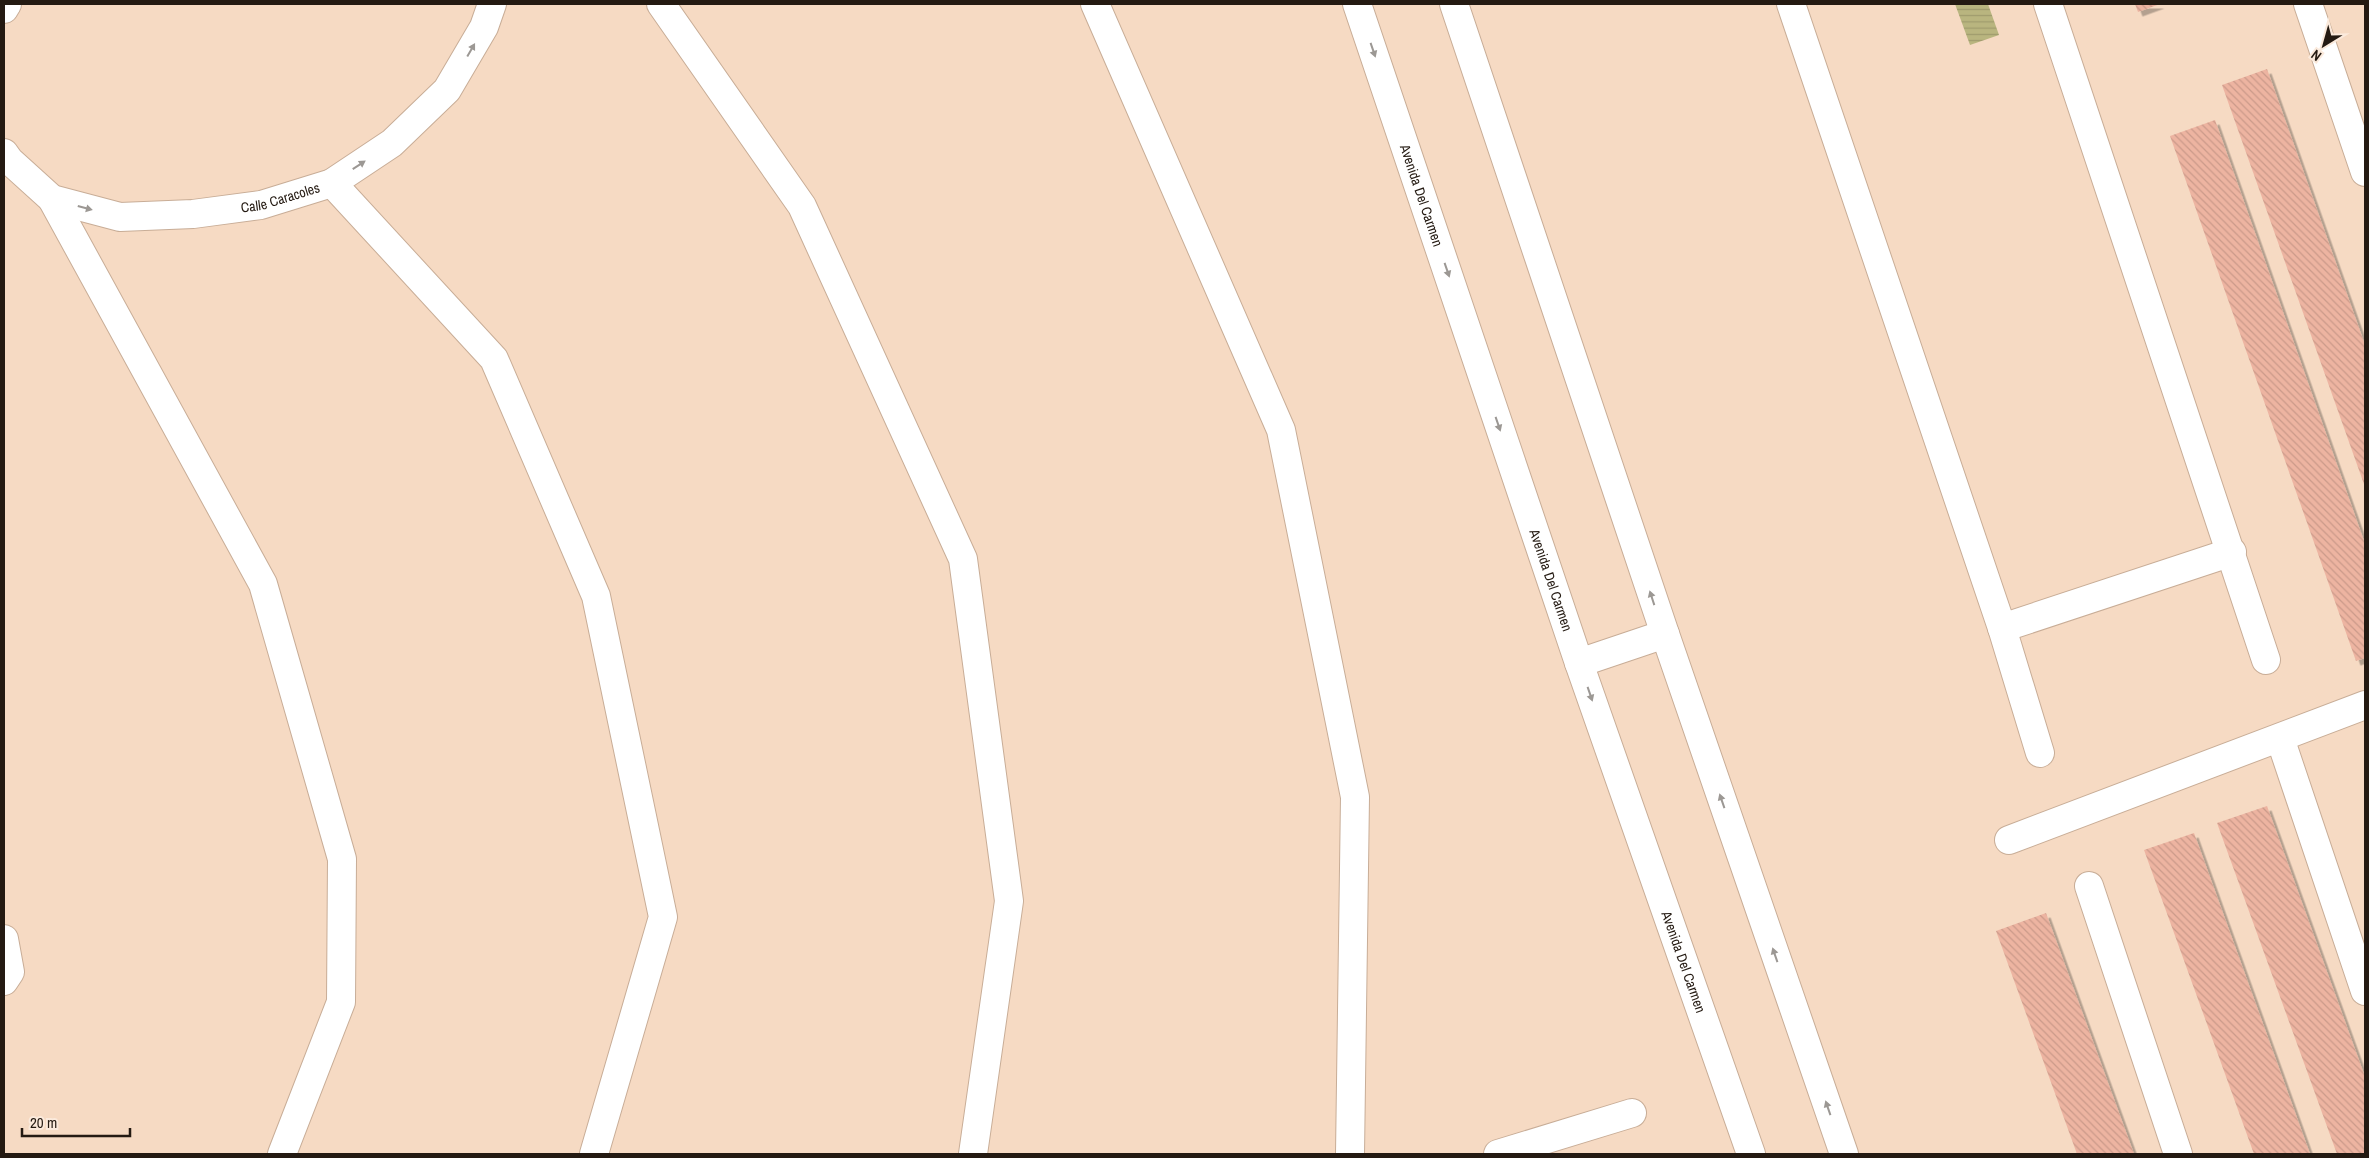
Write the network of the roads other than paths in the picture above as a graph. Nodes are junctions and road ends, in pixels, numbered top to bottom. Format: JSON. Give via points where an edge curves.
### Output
{"nodes":[{"id":1,"x":7,"y":4,"type":"edge"},
{"id":2,"x":492,"y":4,"type":"edge"},
{"id":3,"x":661,"y":4,"type":"edge"},
{"id":4,"x":1095,"y":4,"type":"edge"},
{"id":5,"x":1357,"y":4,"type":"edge"},
{"id":6,"x":1454,"y":4,"type":"edge"},
{"id":7,"x":1791,"y":4,"type":"edge"},
{"id":8,"x":2048,"y":4,"type":"edge"},
{"id":9,"x":2308,"y":4,"type":"edge"},
{"id":10,"x":4,"y":8,"type":"edge"},
{"id":11,"x":4,"y":152,"type":"edge"},
{"id":12,"x":2365,"y":172,"type":"edge"},
{"id":13,"x":332,"y":182,"type":"junction"},
{"id":14,"x":52,"y":199,"type":"junction"},
{"id":15,"x":2232,"y":552,"type":"junction"},
{"id":16,"x":2002,"y":628,"type":"junction"},
{"id":17,"x":1665,"y":634,"type":"junction"},
{"id":18,"x":2266,"y":660,"type":"dead end"},
{"id":19,"x":1579,"y":663,"type":"junction"},
{"id":20,"x":2365,"y":705,"type":"edge"},
{"id":21,"x":2280,"y":738,"type":"junction"},
{"id":22,"x":2040,"y":754,"type":"dead end"},
{"id":23,"x":2009,"y":840,"type":"dead end"},
{"id":24,"x":2089,"y":886,"type":"dead end"},
{"id":25,"x":4,"y":939,"type":"edge"},
{"id":26,"x":4,"y":981,"type":"edge"},
{"id":27,"x":2365,"y":992,"type":"edge"},
{"id":28,"x":1632,"y":1113,"type":"dead end"},
{"id":29,"x":282,"y":1154,"type":"edge"},
{"id":30,"x":594,"y":1154,"type":"edge"},
{"id":31,"x":973,"y":1154,"type":"edge"},
{"id":32,"x":1350,"y":1154,"type":"edge"},
{"id":33,"x":1498,"y":1154,"type":"edge"},
{"id":34,"x":1751,"y":1154,"type":"edge"},
{"id":35,"x":1844,"y":1154,"type":"edge"},
{"id":36,"x":2178,"y":1154,"type":"edge"}],
"edges":[{"from":1,"to":10,"type":"street"},
{"from":13,"to":2,"type":"street","name":"Calle Caracoles","one_way":true,"via":[[392,143],[447,90],[484,27]]},
{"from":3,"to":31,"type":"street","via":[[802,206],[963,559],[1009,901]]},
{"from":4,"to":32,"type":"street","via":[[1281,430],[1355,797]]},
{"from":5,"to":19,"type":"street","name":"Avenida Del Carmen","one_way":true},
{"from":17,"to":6,"type":"street","one_way":true},
{"from":7,"to":16,"type":"street"},
{"from":8,"to":15,"type":"street"},
{"from":9,"to":12,"type":"street"},
{"from":11,"to":14,"type":"street","name":"Calle Caracoles","via":[[8,160]]},
{"from":14,"to":13,"type":"street","name":"Calle Caracoles","one_way":true,"via":[[120,217],[193,214],[261,205]]},
{"from":13,"to":30,"type":"street","via":[[494,359],[596,596],[663,917]]},
{"from":14,"to":29,"type":"street","via":[[263,584],[342,859],[341,1002]]},
{"from":15,"to":16,"type":"street"},
{"from":15,"to":18,"type":"street"},
{"from":16,"to":22,"type":"street"},
{"from":17,"to":19,"type":"street"},
{"from":35,"to":17,"type":"street","one_way":true},
{"from":19,"to":34,"type":"street","name":"Avenida Del Carmen","one_way":true},
{"from":20,"to":21,"type":"street"},
{"from":21,"to":23,"type":"street"},
{"from":21,"to":27,"type":"street"},
{"from":24,"to":36,"type":"street"},
{"from":25,"to":26,"type":"street","via":[[10,972]]},
{"from":28,"to":33,"type":"street"}]}
